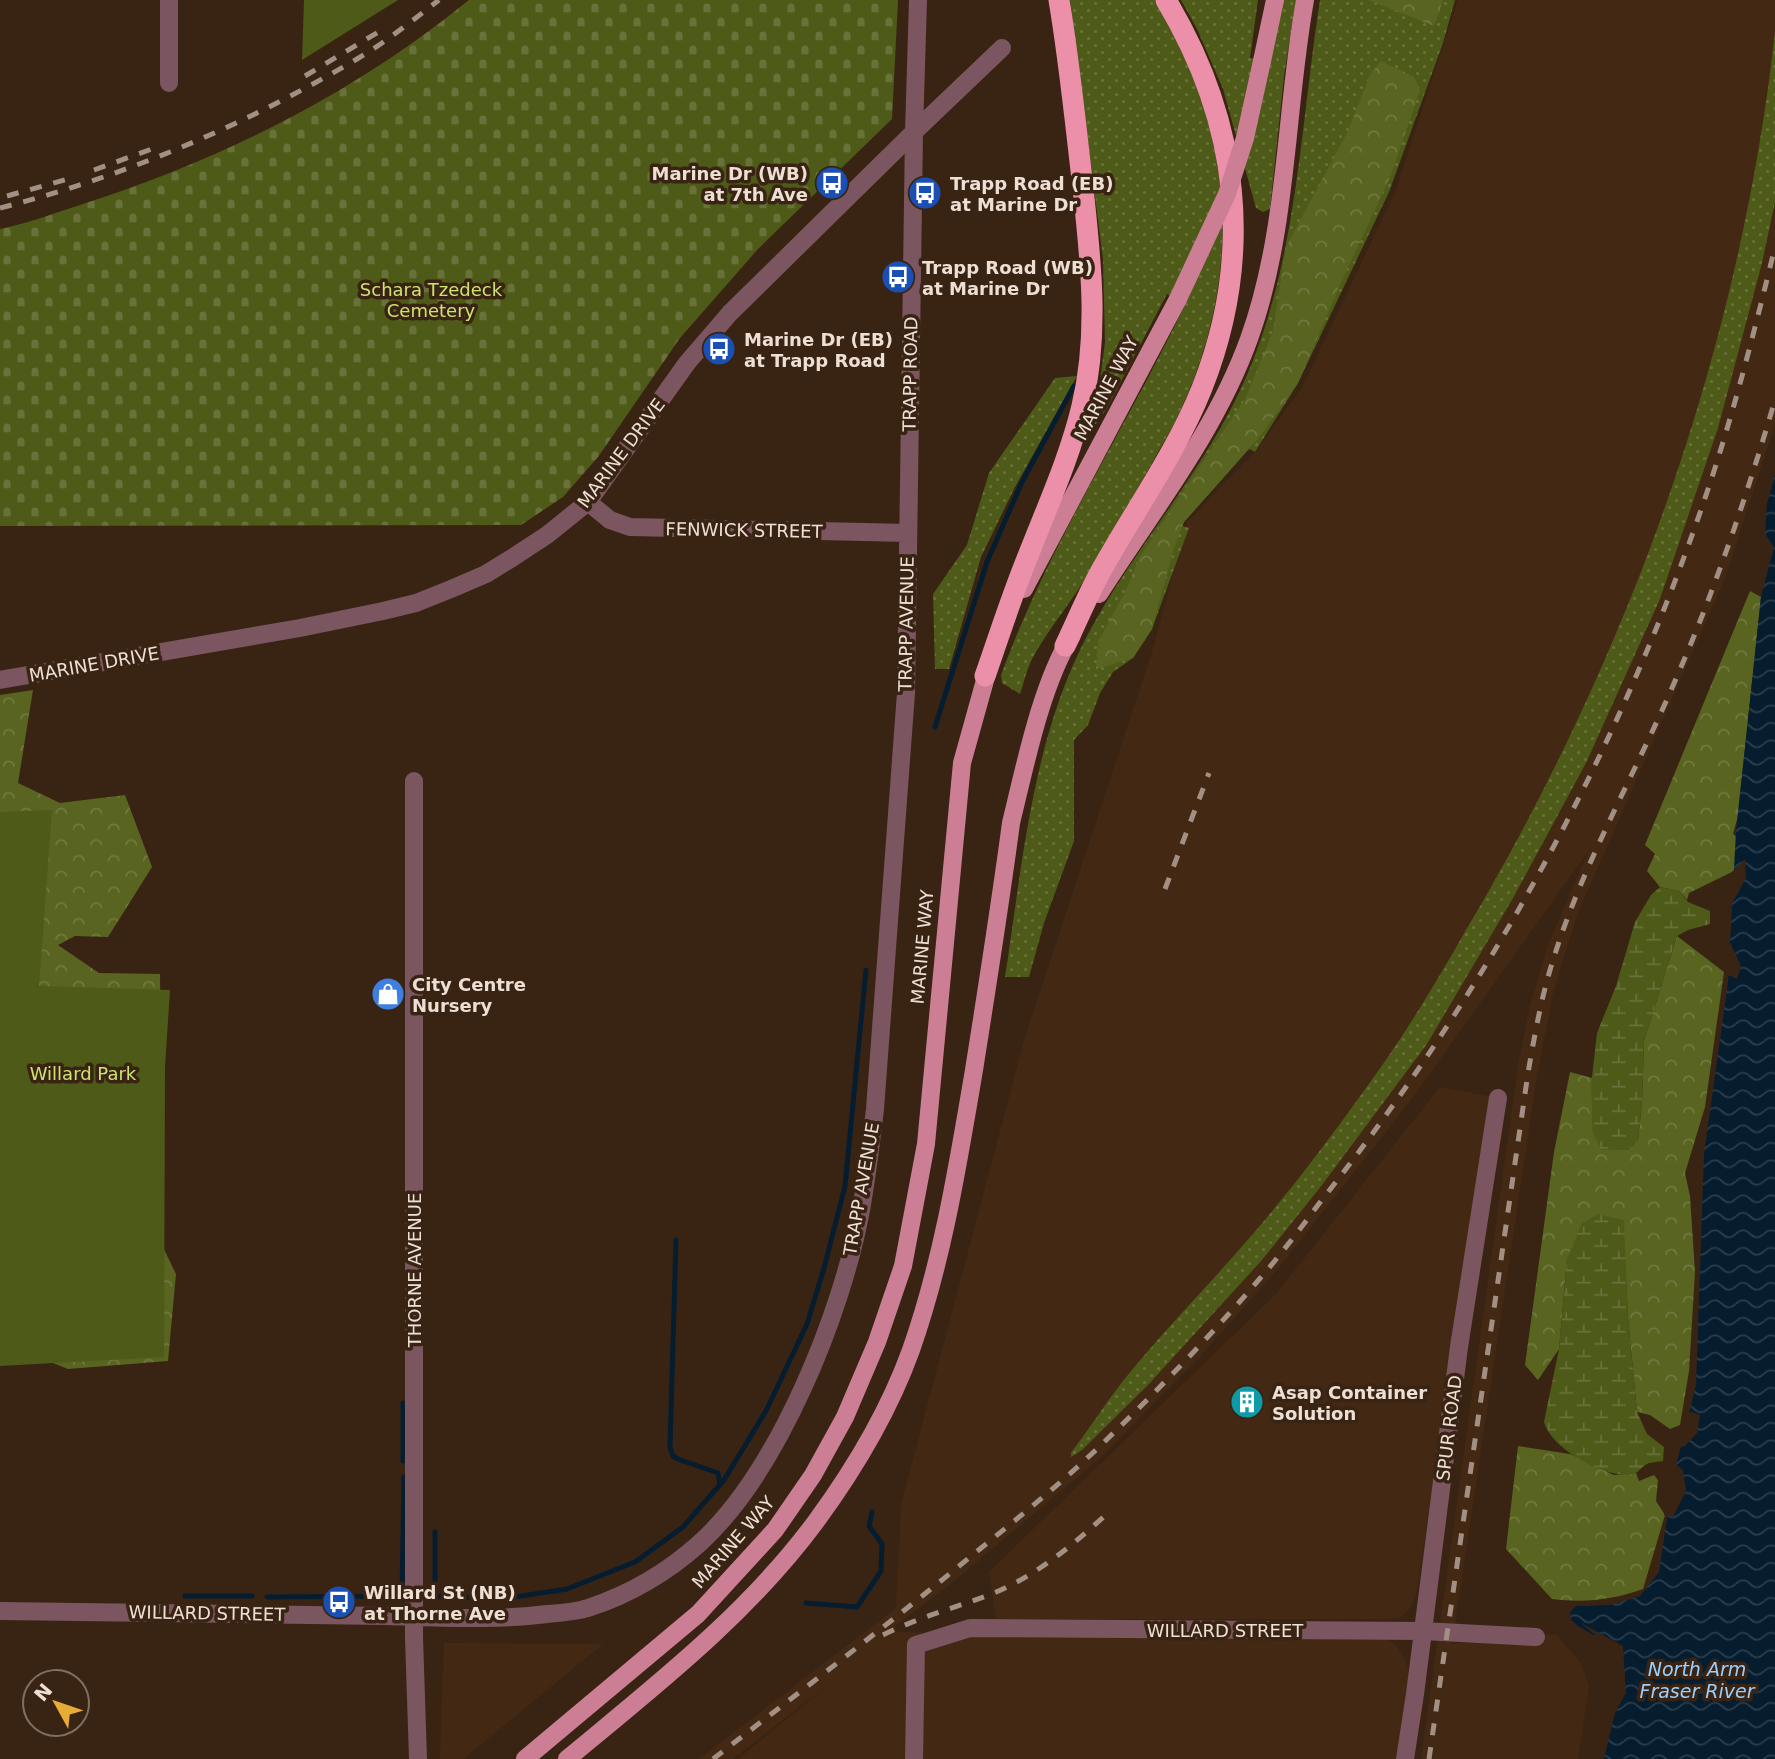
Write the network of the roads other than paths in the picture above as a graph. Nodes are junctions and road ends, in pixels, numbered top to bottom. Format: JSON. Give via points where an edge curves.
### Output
{"nodes":[{"id":1,"x":169,"y":0,"type":"edge"},
{"id":2,"x":918,"y":0,"type":"edge"},
{"id":3,"x":1059,"y":0,"type":"edge"},
{"id":4,"x":1166,"y":0,"type":"edge"},
{"id":5,"x":1275,"y":0,"type":"edge"},
{"id":6,"x":1305,"y":0,"type":"edge"},
{"id":7,"x":1002,"y":48,"type":"dead end"},
{"id":8,"x":169,"y":83,"type":"dead end"},
{"id":9,"x":914,"y":132,"type":"junction"},
{"id":10,"x":587,"y":502,"type":"junction"},
{"id":11,"x":908,"y":533,"type":"junction"},
{"id":12,"x":1065,"y":646,"type":"junction"},
{"id":13,"x":985,"y":676,"type":"junction"},
{"id":14,"x":0,"y":680,"type":"edge"},
{"id":15,"x":414,"y":781,"type":"dead end"},
{"id":16,"x":1498,"y":1098,"type":"dead end"},
{"id":17,"x":0,"y":1611,"type":"edge"},
{"id":18,"x":415,"y":1617,"type":"junction"},
{"id":19,"x":1423,"y":1632,"type":"junction"},
{"id":20,"x":1536,"y":1637,"type":"dead end"},
{"id":21,"x":418,"y":1759,"type":"edge"},
{"id":22,"x":525,"y":1759,"type":"edge"},
{"id":23,"x":567,"y":1759,"type":"edge"},
{"id":24,"x":914,"y":1759,"type":"edge"},
{"id":25,"x":1405,"y":1759,"type":"edge"}],
"edges":[{"from":1,"to":8,"type":"street"},
{"from":2,"to":9,"type":"street","name":"TRAPP ROAD"},
{"from":3,"to":13,"type":"highway","via":[[1090,258],[1089,362],[1069,448]]},
{"from":4,"to":12,"type":"highway","via":[[1207,84],[1228,156],[1233,207],[1226,309],[1202,389],[1100,572]]},
{"from":5,"to":13,"type":"main road","name":"MARINE WAY","bridge":true,"via":[[1245,138],[1227,194],[1178,299],[1026,585]]},
{"from":6,"to":12,"type":"main road","via":[[1277,223],[1257,314],[1240,362],[1201,439]]},
{"from":7,"to":9,"type":"street","name":"MARINE DRIVE"},
{"from":9,"to":10,"type":"street","name":"MARINE DRIVE","via":[[730,313],[687,363]]},
{"from":9,"to":11,"type":"street","name":"TRAPP ROAD"},
{"from":10,"to":11,"type":"street","name":"FENWICK STREET","via":[[610,520],[630,527]]},
{"from":10,"to":14,"type":"street","name":"MARINE DRIVE","via":[[566,522],[486,574],[416,603]]},
{"from":11,"to":18,"type":"street","name":"TRAPP AVENUE","via":[[906,693],[869,1159],[847,1268],[797,1399],[728,1512],[703,1540],[649,1582],[596,1605],[566,1612]]},
{"from":12,"to":23,"type":"main road","via":[[1039,712],[1011,823],[955,1187],[911,1350],[891,1398],[851,1472],[775,1573],[666,1677]]},
{"from":13,"to":22,"type":"main road","name":"MARINE WAY","via":[[962,763],[926,1144],[903,1266],[872,1355],[813,1475],[775,1530],[698,1614]]},
{"from":15,"to":18,"type":"street","name":"THORNE AVENUE"},
{"from":16,"to":19,"type":"street","name":"SPUR ROAD","via":[[1459,1347]]},
{"from":17,"to":18,"type":"street","name":"WILLARD STREET"},
{"from":18,"to":21,"type":"street","name":"THORNE AVENUE"},
{"from":19,"to":20,"type":"street","name":"WILLARD STREET"},
{"from":19,"to":24,"type":"street","name":"WILLARD STREET","via":[[970,1628],[916,1645]]},
{"from":19,"to":25,"type":"street","name":"SPUR ROAD"}]}
